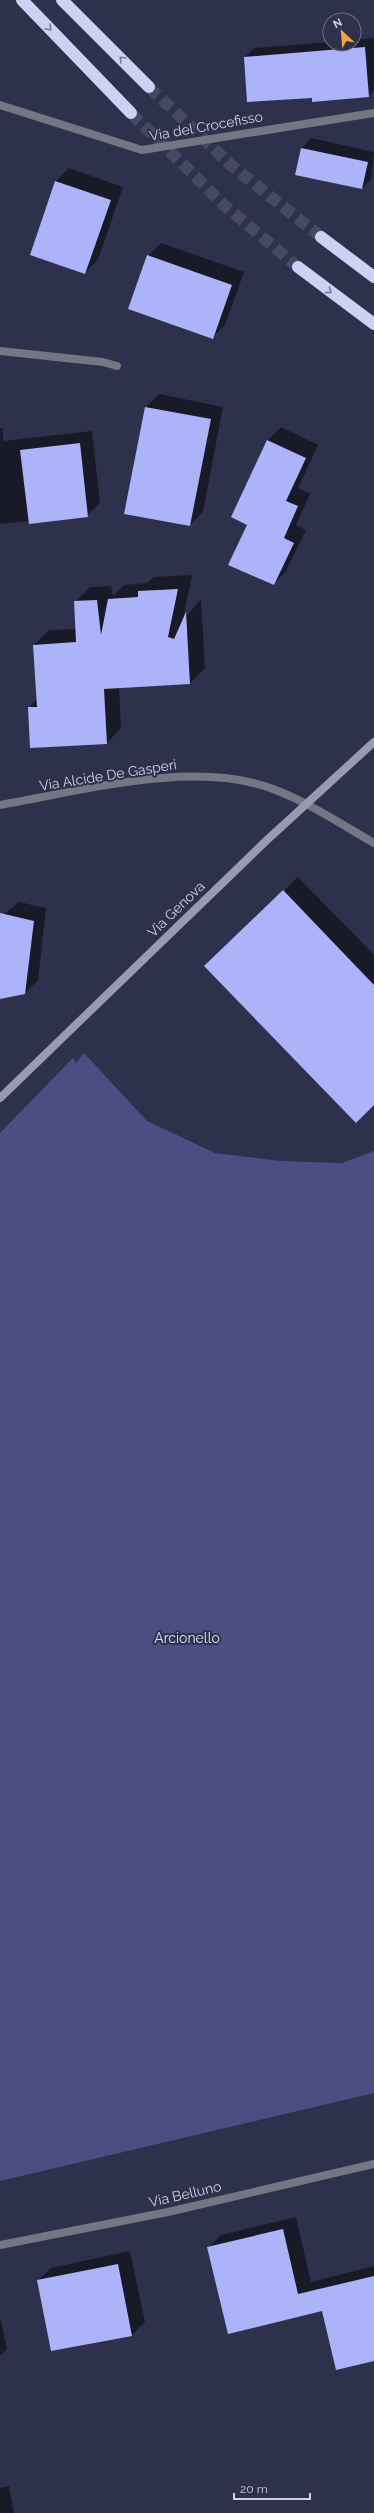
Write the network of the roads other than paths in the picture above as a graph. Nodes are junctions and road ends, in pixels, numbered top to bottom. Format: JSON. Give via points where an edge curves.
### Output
{"nodes":[{"id":1,"x":22,"y":0,"type":"edge"},
{"id":2,"x":62,"y":0,"type":"edge"},
{"id":3,"x":149,"y":87,"type":"tunnel mouth"},
{"id":4,"x":0,"y":105,"type":"edge"},
{"id":5,"x":131,"y":113,"type":"tunnel mouth"},
{"id":6,"x":374,"y":113,"type":"edge"},
{"id":7,"x":321,"y":238,"type":"tunnel mouth"},
{"id":8,"x":298,"y":268,"type":"tunnel mouth"},
{"id":9,"x":374,"y":277,"type":"edge"},
{"id":10,"x":374,"y":324,"type":"edge"},
{"id":11,"x":0,"y":351,"type":"edge"},
{"id":12,"x":117,"y":366,"type":"dead end"},
{"id":13,"x":374,"y":742,"type":"edge"},
{"id":14,"x":0,"y":805,"type":"edge"},
{"id":15,"x":374,"y":843,"type":"edge"},
{"id":16,"x":0,"y":1098,"type":"edge"},
{"id":17,"x":374,"y":2164,"type":"edge"},
{"id":18,"x":0,"y":2245,"type":"edge"}],
"edges":[{"from":1,"to":5,"type":"highway","one_way":true},
{"from":3,"to":2,"type":"highway","one_way":true},
{"from":4,"to":6,"type":"street","name":"Via del Crocefisso","via":[[142,150]]},
{"from":7,"to":9,"type":"highway"},
{"from":8,"to":10,"type":"highway","one_way":true},
{"from":11,"to":12,"type":"street","via":[[103,362]]},
{"from":13,"to":16,"type":"main road","name":"Via Genova","via":[[261,845]]},
{"from":14,"to":15,"type":"street","name":"Via Alcide De Gasperi","via":[[150,779],[194,776],[238,780],[272,788]]},
{"from":17,"to":18,"type":"street","name":"Via Belluno","via":[[168,2212]]}]}
